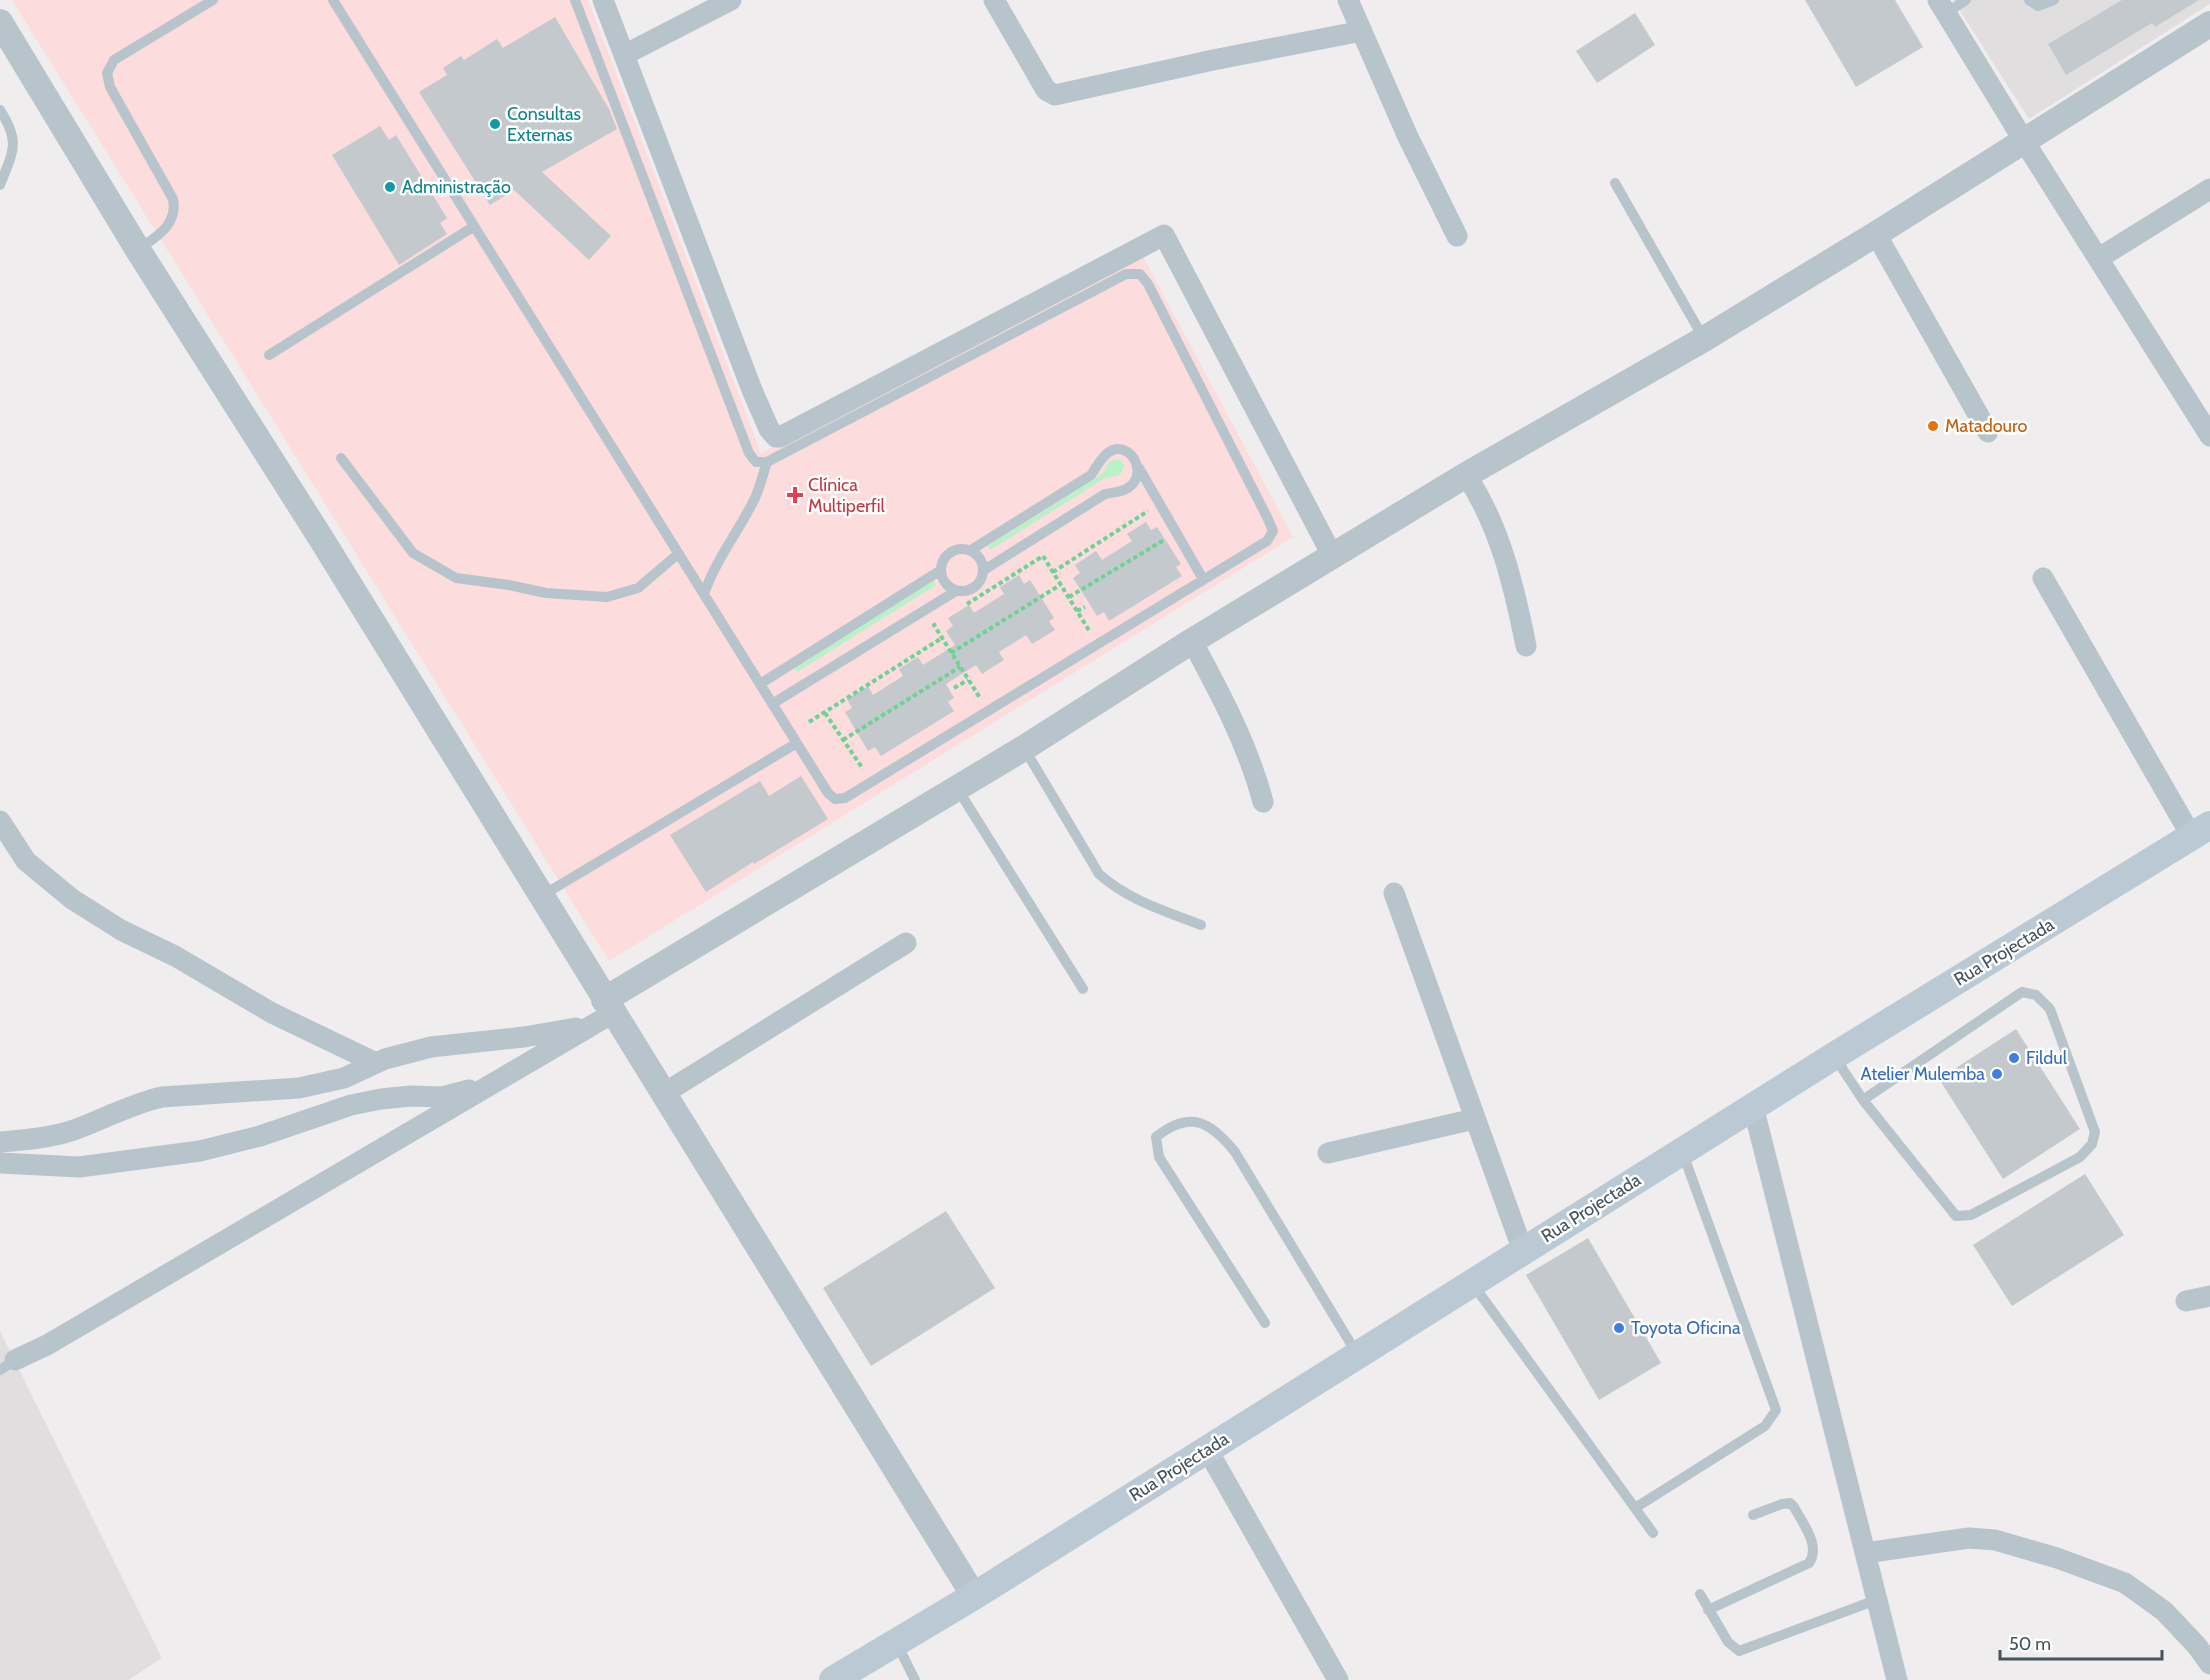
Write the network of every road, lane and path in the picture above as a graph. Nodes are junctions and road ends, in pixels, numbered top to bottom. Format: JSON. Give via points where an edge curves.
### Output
{"nodes":[{"id":1,"x":213,"y":0,"type":"edge"},
{"id":2,"x":333,"y":0,"type":"edge"},
{"id":3,"x":575,"y":0,"type":"edge"},
{"id":4,"x":603,"y":0,"type":"edge"},
{"id":5,"x":731,"y":0,"type":"edge"},
{"id":6,"x":994,"y":0,"type":"edge"},
{"id":7,"x":1348,"y":0,"type":"edge"},
{"id":8,"x":1966,"y":0,"type":"edge"},
{"id":9,"x":2029,"y":0,"type":"edge"},
{"id":10,"x":2054,"y":0,"type":"edge"},
{"id":11,"x":1942,"y":7,"type":"edge"},
{"id":12,"x":0,"y":22,"type":"edge"},
{"id":13,"x":2210,"y":24,"type":"edge"},
{"id":14,"x":1362,"y":31,"type":"junction"},
{"id":15,"x":624,"y":55,"type":"junction"},
{"id":16,"x":0,"y":110,"type":"edge"},
{"id":17,"x":2024,"y":141,"type":"junction"},
{"id":18,"x":1615,"y":183,"type":"dead end"},
{"id":19,"x":0,"y":185,"type":"edge"},
{"id":20,"x":2210,"y":189,"type":"edge"},
{"id":21,"x":473,"y":227,"type":"junction"},
{"id":22,"x":1876,"y":234,"type":"junction"},
{"id":23,"x":1457,"y":236,"type":"dead end"},
{"id":24,"x":138,"y":250,"type":"junction"},
{"id":25,"x":2099,"y":258,"type":"junction"},
{"id":26,"x":1704,"y":339,"type":"junction"},
{"id":27,"x":269,"y":355,"type":"dead end"},
{"id":28,"x":1988,"y":432,"type":"dead end"},
{"id":29,"x":2210,"y":436,"type":"edge"},
{"id":30,"x":341,"y":458,"type":"dead end"},
{"id":31,"x":766,"y":462,"type":"junction"},
{"id":32,"x":1137,"y":466,"type":"junction"},
{"id":33,"x":1466,"y":475,"type":"junction"},
{"id":34,"x":1154,"y":507,"type":"dead end"},
{"id":35,"x":1172,"y":535,"type":"dead end"},
{"id":36,"x":971,"y":550,"type":"junction"},
{"id":37,"x":678,"y":554,"type":"junction"},
{"id":38,"x":1332,"y":555,"type":"junction"},
{"id":39,"x":941,"y":570,"type":"junction"},
{"id":40,"x":984,"y":570,"type":"junction"},
{"id":41,"x":1053,"y":572,"type":"junction"},
{"id":42,"x":2043,"y":578,"type":"dead end"},
{"id":43,"x":1203,"y":579,"type":"junction"},
{"id":44,"x":1060,"y":585,"type":"junction"},
{"id":45,"x":956,"y":591,"type":"junction"},
{"id":46,"x":704,"y":594,"type":"junction"},
{"id":47,"x":1069,"y":597,"type":"junction"},
{"id":48,"x":964,"y":606,"type":"dead end"},
{"id":49,"x":1085,"y":607,"type":"dead end"},
{"id":50,"x":1077,"y":611,"type":"junction"},
{"id":51,"x":944,"y":618,"type":"dead end"},
{"id":52,"x":1094,"y":637,"type":"dead end"},
{"id":53,"x":942,"y":638,"type":"junction"},
{"id":54,"x":1192,"y":641,"type":"junction"},
{"id":55,"x":1526,"y":646,"type":"dead end"},
{"id":56,"x":951,"y":653,"type":"junction"},
{"id":57,"x":960,"y":667,"type":"junction"},
{"id":58,"x":968,"y":680,"type":"junction"},
{"id":59,"x":760,"y":684,"type":"junction"},
{"id":60,"x":954,"y":688,"type":"dead end"},
{"id":61,"x":772,"y":704,"type":"junction"},
{"id":62,"x":984,"y":705,"type":"dead end"},
{"id":63,"x":825,"y":713,"type":"junction"},
{"id":64,"x":805,"y":716,"type":"dead end"},
{"id":65,"x":809,"y":722,"type":"junction"},
{"id":66,"x":814,"y":732,"type":"dead end"},
{"id":67,"x":843,"y":740,"type":"junction"},
{"id":68,"x":797,"y":743,"type":"junction"},
{"id":69,"x":1024,"y":748,"type":"junction"},
{"id":70,"x":869,"y":777,"type":"dead end"},
{"id":71,"x":957,"y":788,"type":"junction"},
{"id":72,"x":1263,"y":802,"type":"dead end"},
{"id":73,"x":0,"y":821,"type":"edge"},
{"id":74,"x":2201,"y":831,"type":"edge"},
{"id":75,"x":1394,"y":893,"type":"dead end"},
{"id":76,"x":542,"y":896,"type":"junction"},
{"id":77,"x":1201,"y":926,"type":"dead end"},
{"id":78,"x":906,"y":944,"type":"dead end"},
{"id":79,"x":1083,"y":989,"type":"dead end"},
{"id":80,"x":608,"y":1006,"type":"junction"},
{"id":81,"x":1834,"y":1056,"type":"junction"},
{"id":82,"x":376,"y":1064,"type":"junction"},
{"id":83,"x":500,"y":1079,"type":"junction"},
{"id":84,"x":663,"y":1094,"type":"junction"},
{"id":85,"x":1863,"y":1100,"type":"junction"},
{"id":86,"x":1753,"y":1106,"type":"junction"},
{"id":87,"x":1474,"y":1119,"type":"junction"},
{"id":88,"x":0,"y":1142,"type":"edge"},
{"id":89,"x":1682,"y":1151,"type":"junction"},
{"id":90,"x":1328,"y":1153,"type":"dead end"},
{"id":91,"x":0,"y":1163,"type":"edge"},
{"id":92,"x":1523,"y":1251,"type":"junction"},
{"id":93,"x":1472,"y":1283,"type":"junction"},
{"id":94,"x":2210,"y":1296,"type":"edge"},
{"id":95,"x":2186,"y":1301,"type":"dead end"},
{"id":96,"x":1265,"y":1323,"type":"dead end"},
{"id":97,"x":1358,"y":1355,"type":"junction"},
{"id":98,"x":8,"y":1365,"type":"edge"},
{"id":99,"x":1207,"y":1449,"type":"junction"},
{"id":100,"x":1635,"y":1508,"type":"junction"},
{"id":101,"x":1753,"y":1515,"type":"dead end"},
{"id":102,"x":1653,"y":1533,"type":"dead end"},
{"id":103,"x":1865,"y":1553,"type":"junction"},
{"id":104,"x":1700,"y":1594,"type":"dead end"},
{"id":105,"x":974,"y":1596,"type":"junction"},
{"id":106,"x":1876,"y":1600,"type":"junction"},
{"id":107,"x":1708,"y":1610,"type":"junction"},
{"id":108,"x":896,"y":1642,"type":"junction"},
{"id":109,"x":2210,"y":1664,"type":"edge"},
{"id":110,"x":833,"y":1680,"type":"edge"},
{"id":111,"x":915,"y":1680,"type":"edge"},
{"id":112,"x":1338,"y":1680,"type":"edge"},
{"id":113,"x":1897,"y":1680,"type":"edge"}],
"edges":[{"from":1,"to":24,"type":"lane","via":[[114,60],[107,73],[110,87],[173,199],[174,218],[166,230]]},
{"from":2,"to":21,"type":"lane"},
{"from":3,"to":31,"type":"lane","via":[[749,453],[756,462]]},
{"from":4,"to":15,"type":"street"},
{"from":5,"to":15,"type":"street"},
{"from":6,"to":14,"type":"street","via":[[1046,90],[1055,95]]},
{"from":7,"to":14,"type":"street"},
{"from":8,"to":11,"type":"lane"},
{"from":9,"to":10,"type":"lane","via":[[2038,6]]},
{"from":11,"to":17,"type":"street"},
{"from":12,"to":24,"type":"street"},
{"from":13,"to":17,"type":"street"},
{"from":14,"to":23,"type":"street"},
{"from":15,"to":38,"type":"street","via":[[752,390],[776,437],[1164,235]]},
{"from":16,"to":19,"type":"lane","via":[[14,138]]},
{"from":17,"to":22,"type":"street"},
{"from":17,"to":25,"type":"street"},
{"from":18,"to":26,"type":"lane"},
{"from":20,"to":25,"type":"street"},
{"from":21,"to":27,"type":"lane"},
{"from":21,"to":37,"type":"lane"},
{"from":22,"to":26,"type":"street"},
{"from":22,"to":28,"type":"street"},
{"from":24,"to":76,"type":"street"},
{"from":25,"to":29,"type":"street"},
{"from":26,"to":33,"type":"street"},
{"from":30,"to":37,"type":"lane","via":[[414,553],[456,578],[546,593],[607,597],[638,588]]},
{"from":31,"to":43,"type":"lane","via":[[1126,274],[1140,274],[1273,531],[1267,541]]},
{"from":31,"to":46,"type":"lane","via":[[756,497],[728,542]]},
{"from":32,"to":36,"type":"lane","via":[[1127,451],[1111,451],[1091,475]]},
{"from":32,"to":40,"type":"lane","via":[[1139,474],[1124,490],[1105,494]]},
{"from":32,"to":43,"type":"lane"},
{"from":33,"to":38,"type":"street"},
{"from":33,"to":55,"type":"street","via":[[1496,532]]},
{"from":34,"to":41,"type":"path"},
{"from":35,"to":47,"type":"path"},
{"from":36,"to":39,"type":"lane","via":[[957,549],[948,554]]},
{"from":36,"to":40,"type":"lane","via":[[982,560]]},
{"from":37,"to":46,"type":"lane"},
{"from":38,"to":54,"type":"street"},
{"from":39,"to":45,"type":"lane","via":[[946,584]]},
{"from":39,"to":59,"type":"lane"},
{"from":40,"to":45,"type":"lane","via":[[974,588]]},
{"from":41,"to":44,"type":"path"},
{"from":41,"to":48,"type":"path","via":[[1043,556]]},
{"from":42,"to":74,"type":"street"},
{"from":43,"to":68,"type":"lane","via":[[845,798],[835,799],[828,793]]},
{"from":44,"to":47,"type":"path"},
{"from":44,"to":56,"type":"path"},
{"from":45,"to":61,"type":"lane"},
{"from":46,"to":59,"type":"lane"},
{"from":47,"to":50,"type":"path"},
{"from":49,"to":50,"type":"path"},
{"from":50,"to":52,"type":"path"},
{"from":51,"to":53,"type":"path","via":[[934,625]]},
{"from":53,"to":56,"type":"path"},
{"from":53,"to":63,"type":"path"},
{"from":54,"to":69,"type":"street"},
{"from":54,"to":72,"type":"street","via":[[1229,712]]},
{"from":56,"to":57,"type":"path"},
{"from":57,"to":58,"type":"path"},
{"from":57,"to":67,"type":"path"},
{"from":58,"to":60,"type":"path"},
{"from":58,"to":62,"type":"path"},
{"from":59,"to":61,"type":"lane"},
{"from":61,"to":68,"type":"lane"},
{"from":63,"to":65,"type":"path"},
{"from":63,"to":67,"type":"path"},
{"from":64,"to":65,"type":"path"},
{"from":65,"to":66,"type":"path"},
{"from":67,"to":70,"type":"path"},
{"from":68,"to":76,"type":"lane"},
{"from":69,"to":71,"type":"street"},
{"from":69,"to":77,"type":"lane","via":[[1099,874],[1133,898]]},
{"from":71,"to":79,"type":"lane"},
{"from":71,"to":80,"type":"street"},
{"from":73,"to":82,"type":"street","via":[[26,861],[81,905],[272,1013]]},
{"from":74,"to":81,"type":"main road","name":"Rua Projectada"},
{"from":75,"to":87,"type":"street"},
{"from":76,"to":80,"type":"street"},
{"from":78,"to":84,"type":"street"},
{"from":80,"to":82,"type":"street","via":[[572,1029],[431,1047]]},
{"from":80,"to":83,"type":"street"},
{"from":80,"to":84,"type":"street"},
{"from":81,"to":85,"type":"lane"},
{"from":81,"to":86,"type":"main road","name":"Rua Projectada"},
{"from":82,"to":88,"type":"street","via":[[345,1078],[299,1088],[162,1097],[61,1134]]},
{"from":83,"to":91,"type":"street","via":[[442,1097],[401,1097],[351,1105],[260,1136],[200,1151],[79,1167]]},
{"from":83,"to":98,"type":"street"},
{"from":84,"to":105,"type":"street"},
{"from":85,"to":85,"type":"lane","via":[[1956,1216],[1971,1215],[2080,1157],[2092,1144],[2096,1132],[2050,1009],[2036,995],[2022,992]]},
{"from":86,"to":89,"type":"main road","name":"Rua Projectada"},
{"from":86,"to":103,"type":"street"},
{"from":87,"to":90,"type":"street"},
{"from":87,"to":92,"type":"street"},
{"from":89,"to":92,"type":"main road","name":"Rua Projectada"},
{"from":89,"to":100,"type":"lane","via":[[1776,1410],[1765,1426]]},
{"from":92,"to":93,"type":"main road","name":"Rua Projectada"},
{"from":93,"to":97,"type":"main road","name":"Rua Projectada"},
{"from":93,"to":100,"type":"lane"},
{"from":94,"to":95,"type":"street"},
{"from":96,"to":97,"type":"lane","via":[[1159,1157],[1156,1137],[1171,1126],[1189,1122],[1206,1125],[1223,1137]]},
{"from":97,"to":99,"type":"main road","name":"Rua Projectada"},
{"from":99,"to":105,"type":"main road","name":"Rua Projectada"},
{"from":99,"to":112,"type":"street"},
{"from":100,"to":102,"type":"lane"},
{"from":101,"to":107,"type":"lane","via":[[1790,1503],[1813,1546],[1813,1557],[1809,1563]]},
{"from":103,"to":106,"type":"street"},
{"from":103,"to":109,"type":"street","via":[[1969,1538],[1995,1540],[2057,1558],[2125,1583],[2164,1611]]},
{"from":104,"to":107,"type":"lane"},
{"from":105,"to":108,"type":"main road","name":"Rua Projectada"},
{"from":106,"to":107,"type":"lane","via":[[1739,1651],[1728,1642]]},
{"from":106,"to":113,"type":"street"},
{"from":108,"to":110,"type":"main road","name":"Rua Projectada"},
{"from":108,"to":111,"type":"lane"}]}
